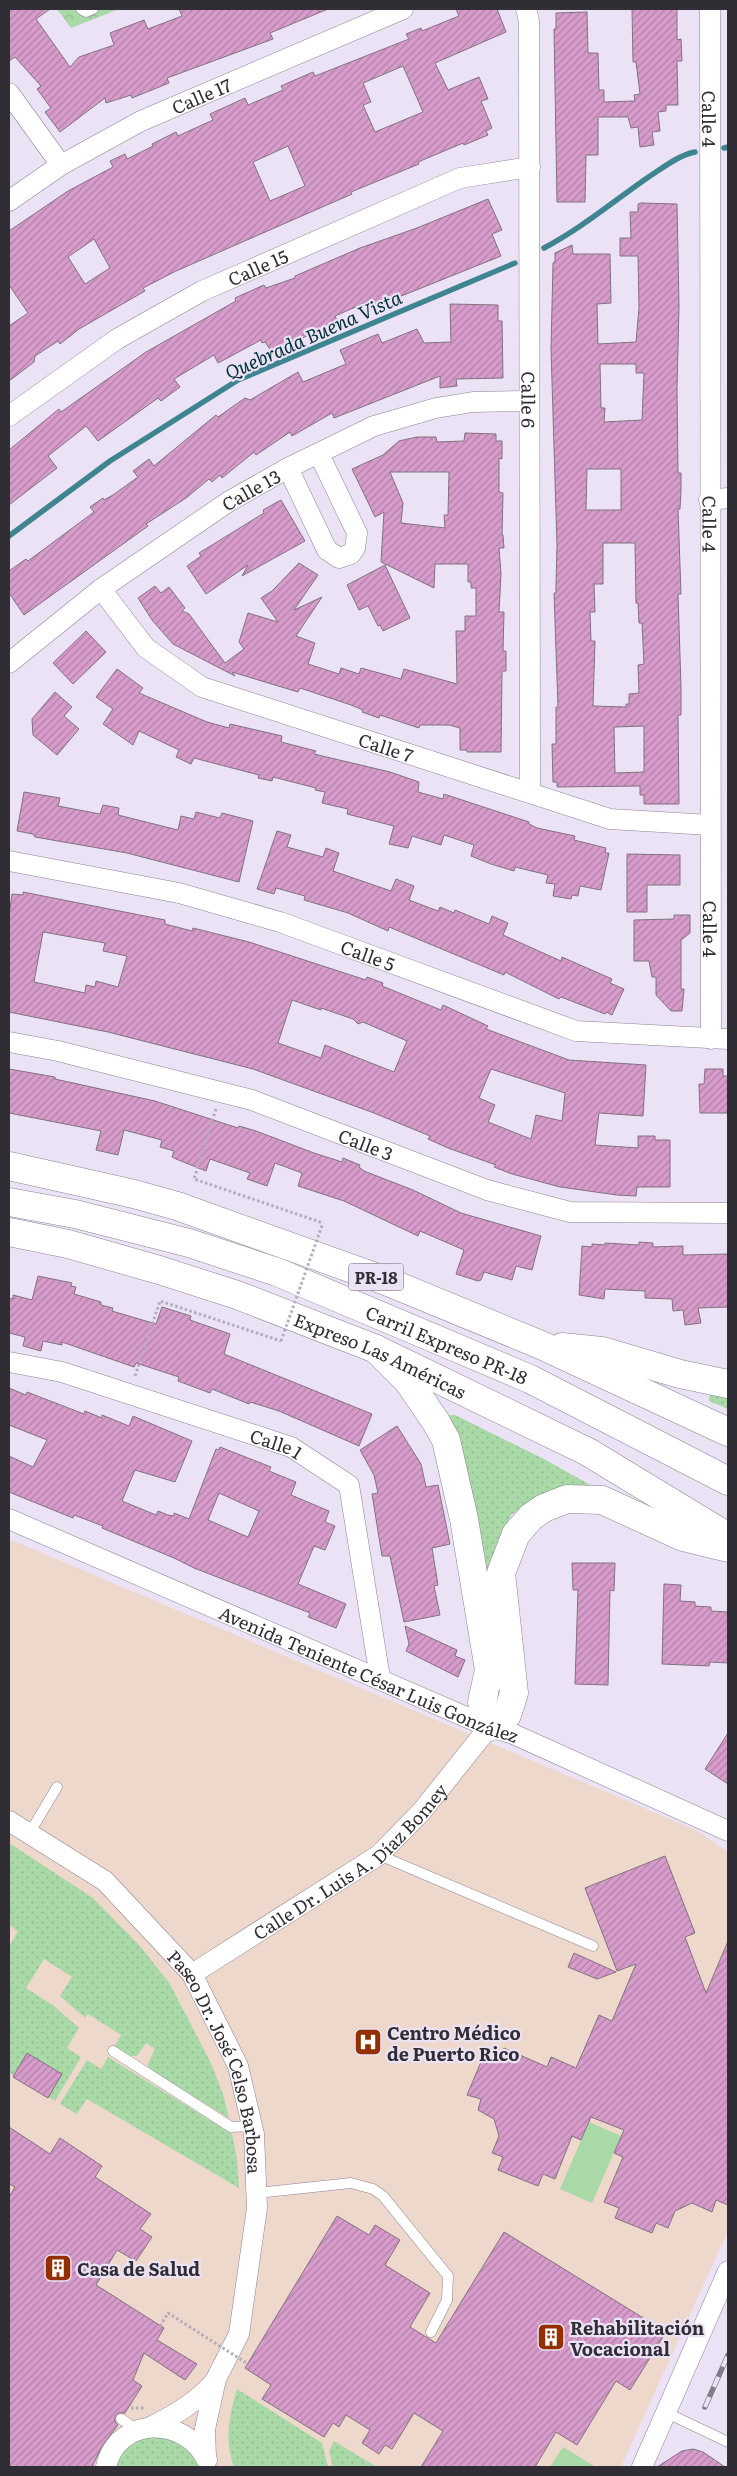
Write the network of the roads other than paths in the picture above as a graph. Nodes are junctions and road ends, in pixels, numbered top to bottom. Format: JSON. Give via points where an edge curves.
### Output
{"nodes":[{"id":1,"x":81,"y":9,"type":"edge"},
{"id":2,"x":93,"y":9,"type":"edge"},
{"id":3,"x":403,"y":9,"type":"edge"},
{"id":4,"x":526,"y":9,"type":"edge"},
{"id":5,"x":710,"y":9,"type":"edge"},
{"id":6,"x":9,"y":93,"type":"edge"},
{"id":7,"x":61,"y":165,"type":"junction"},
{"id":8,"x":530,"y":167,"type":"junction"},
{"id":9,"x":9,"y":201,"type":"edge"},
{"id":10,"x":530,"y":401,"type":"junction"},
{"id":11,"x":9,"y":416,"type":"edge"},
{"id":12,"x":319,"y":454,"type":"junction"},
{"id":13,"x":288,"y":468,"type":"junction"},
{"id":14,"x":719,"y":499,"type":"edge"},
{"id":15,"x":101,"y":589,"type":"junction"},
{"id":16,"x":9,"y":663,"type":"edge"},
{"id":17,"x":530,"y":792,"type":"junction"},
{"id":18,"x":710,"y":824,"type":"junction"},
{"id":19,"x":9,"y":861,"type":"edge"},
{"id":20,"x":720,"y":1039,"type":"edge"},
{"id":21,"x":9,"y":1042,"type":"edge"},
{"id":22,"x":9,"y":1166,"type":"edge"},
{"id":23,"x":9,"y":1202,"type":"edge"},
{"id":24,"x":728,"y":1213,"type":"edge"},
{"id":25,"x":9,"y":1232,"type":"edge"},
{"id":26,"x":541,"y":1345,"type":"junction"},
{"id":27,"x":376,"y":1348,"type":"junction"},
{"id":28,"x":9,"y":1362,"type":"edge"},
{"id":29,"x":728,"y":1384,"type":"edge"},
{"id":30,"x":728,"y":1432,"type":"edge"},
{"id":31,"x":728,"y":1481,"type":"edge"},
{"id":32,"x":9,"y":1519,"type":"edge"},
{"id":33,"x":728,"y":1537,"type":"edge"},
{"id":34,"x":728,"y":1548,"type":"edge"},
{"id":35,"x":380,"y":1678,"type":"junction"},
{"id":36,"x":488,"y":1727,"type":"junction"},
{"id":37,"x":57,"y":1788,"type":"dead end"},
{"id":38,"x":9,"y":1821,"type":"edge"},
{"id":39,"x":728,"y":1831,"type":"edge"},
{"id":40,"x":29,"y":1834,"type":"junction"},
{"id":41,"x":379,"y":1855,"type":"junction"},
{"id":42,"x":593,"y":1946,"type":"dead end"},
{"id":43,"x":192,"y":1974,"type":"junction"},
{"id":44,"x":113,"y":2051,"type":"dead end"},
{"id":45,"x":252,"y":2126,"type":"junction"},
{"id":46,"x":256,"y":2193,"type":"junction"},
{"id":47,"x":728,"y":2272,"type":"edge"},
{"id":48,"x":431,"y":2332,"type":"dead end"},
{"id":49,"x":216,"y":2379,"type":"junction"},
{"id":50,"x":667,"y":2413,"type":"junction"},
{"id":51,"x":139,"y":2421,"type":"junction"},
{"id":52,"x":728,"y":2442,"type":"edge"},
{"id":53,"x":207,"y":2462,"type":"edge"},
{"id":54,"x":106,"y":2467,"type":"edge"},
{"id":55,"x":642,"y":2467,"type":"edge"}],
"edges":[{"from":1,"to":2,"type":"lane","via":[[86,12]]},
{"from":3,"to":7,"type":"street","name":"Calle 17","via":[[141,120]]},
{"from":4,"to":8,"type":"street","name":"Calle 6","via":[[529,21]]},
{"from":5,"to":14,"type":"street","name":"Calle 4"},
{"from":6,"to":7,"type":"street"},
{"from":7,"to":9,"type":"street","name":"Calle 17"},
{"from":8,"to":10,"type":"street","name":"Calle 6"},
{"from":8,"to":11,"type":"street","name":"Calle 15","via":[[460,178],[202,291],[117,339]]},
{"from":10,"to":12,"type":"street","name":"Calle 13","via":[[473,402],[436,408],[374,426]]},
{"from":10,"to":17,"type":"street","name":"Calle 6"},
{"from":12,"to":13,"type":"street","name":"Calle 13"},
{"from":12,"to":13,"type":"street","via":[[357,533],[351,554],[339,558],[327,550]]},
{"from":13,"to":15,"type":"street","name":"Calle 13","via":[[228,502]]},
{"from":14,"to":18,"type":"street","name":"Calle 4"},
{"from":15,"to":16,"type":"street","name":"Calle 13"},
{"from":15,"to":17,"type":"street","name":"Calle 7","via":[[146,648],[202,687]]},
{"from":17,"to":18,"type":"street","name":"Calle 7","via":[[610,819]]},
{"from":18,"to":20,"type":"street","name":"Calle 4"},
{"from":19,"to":20,"type":"street","name":"Calle 5","via":[[179,893],[280,922],[576,1031]]},
{"from":21,"to":24,"type":"street","name":"Calle 3","via":[[58,1051],[252,1100],[488,1190],[570,1212]]},
{"from":22,"to":26,"type":"highway","number":"PR-18","via":[[177,1206],[386,1281]]},
{"from":23,"to":31,"type":"highway","name":"Carril Expreso PR-18","via":[[76,1214],[180,1240],[277,1272],[530,1379]]},
{"from":25,"to":27,"type":"highway","name":"Expreso Las Américas","via":[[68,1244],[159,1270],[237,1295]]},
{"from":26,"to":29,"type":"highway","via":[[602,1351]]},
{"from":26,"to":30,"type":"highway","number":"PR-18"},
{"from":27,"to":33,"type":"highway","name":"Expreso Las Américas","via":[[588,1452]]},
{"from":27,"to":36,"type":"highway","via":[[408,1381],[446,1440],[464,1519],[489,1670],[482,1702]]},
{"from":28,"to":35,"type":"street","name":"Calle 1","via":[[62,1372],[291,1447],[349,1484]]},
{"from":32,"to":35,"type":"street","name":"Avenida Teniente César Luis González"},
{"from":34,"to":36,"type":"highway","via":[[683,1537],[602,1500],[567,1499],[531,1517],[516,1534],[501,1573],[514,1693],[507,1715]]},
{"from":35,"to":36,"type":"street","name":"Avenida Teniente César Luis González"},
{"from":36,"to":39,"type":"street","name":"Avenida Teniente César Luis González","via":[[511,1733]]},
{"from":36,"to":41,"type":"street","name":"Calle Dr. Luis A. Díaz Bomey","via":[[422,1811]]},
{"from":37,"to":40,"type":"lane"},
{"from":38,"to":40,"type":"street","name":"Paseo Dr. José Celso Barbosa"},
{"from":40,"to":43,"type":"street","name":"Paseo Dr. José Celso Barbosa","via":[[105,1881]]},
{"from":41,"to":42,"type":"lane"},
{"from":41,"to":43,"type":"street","name":"Calle Dr. Luis A. Díaz Bomey"},
{"from":43,"to":45,"type":"street","name":"Paseo Dr. José Celso Barbosa","via":[[238,2066]]},
{"from":44,"to":45,"type":"lane","via":[[231,2127]]},
{"from":45,"to":46,"type":"street","name":"Paseo Dr. José Celso Barbosa"},
{"from":46,"to":48,"type":"lane","via":[[351,2183],[373,2189],[383,2196],[448,2276],[447,2300]]},
{"from":46,"to":49,"type":"street","name":"Paseo Dr. José Celso Barbosa","via":[[257,2208],[239,2334]]},
{"from":47,"to":50,"type":"street"},
{"from":49,"to":51,"type":"street","name":"Paseo Dr. José Celso Barbosa","via":[[201,2396],[172,2416]]},
{"from":49,"to":53,"type":"street","name":"Paseo Dr. José Celso Barbosa","via":[[205,2429]]},
{"from":50,"to":52,"type":"lane"},
{"from":50,"to":55,"type":"street"},
{"from":51,"to":53,"type":"street","via":[[183,2433]]},
{"from":51,"to":54,"type":"street","name":"Paseo Dr. José Celso Barbosa","via":[[119,2443]]}]}
